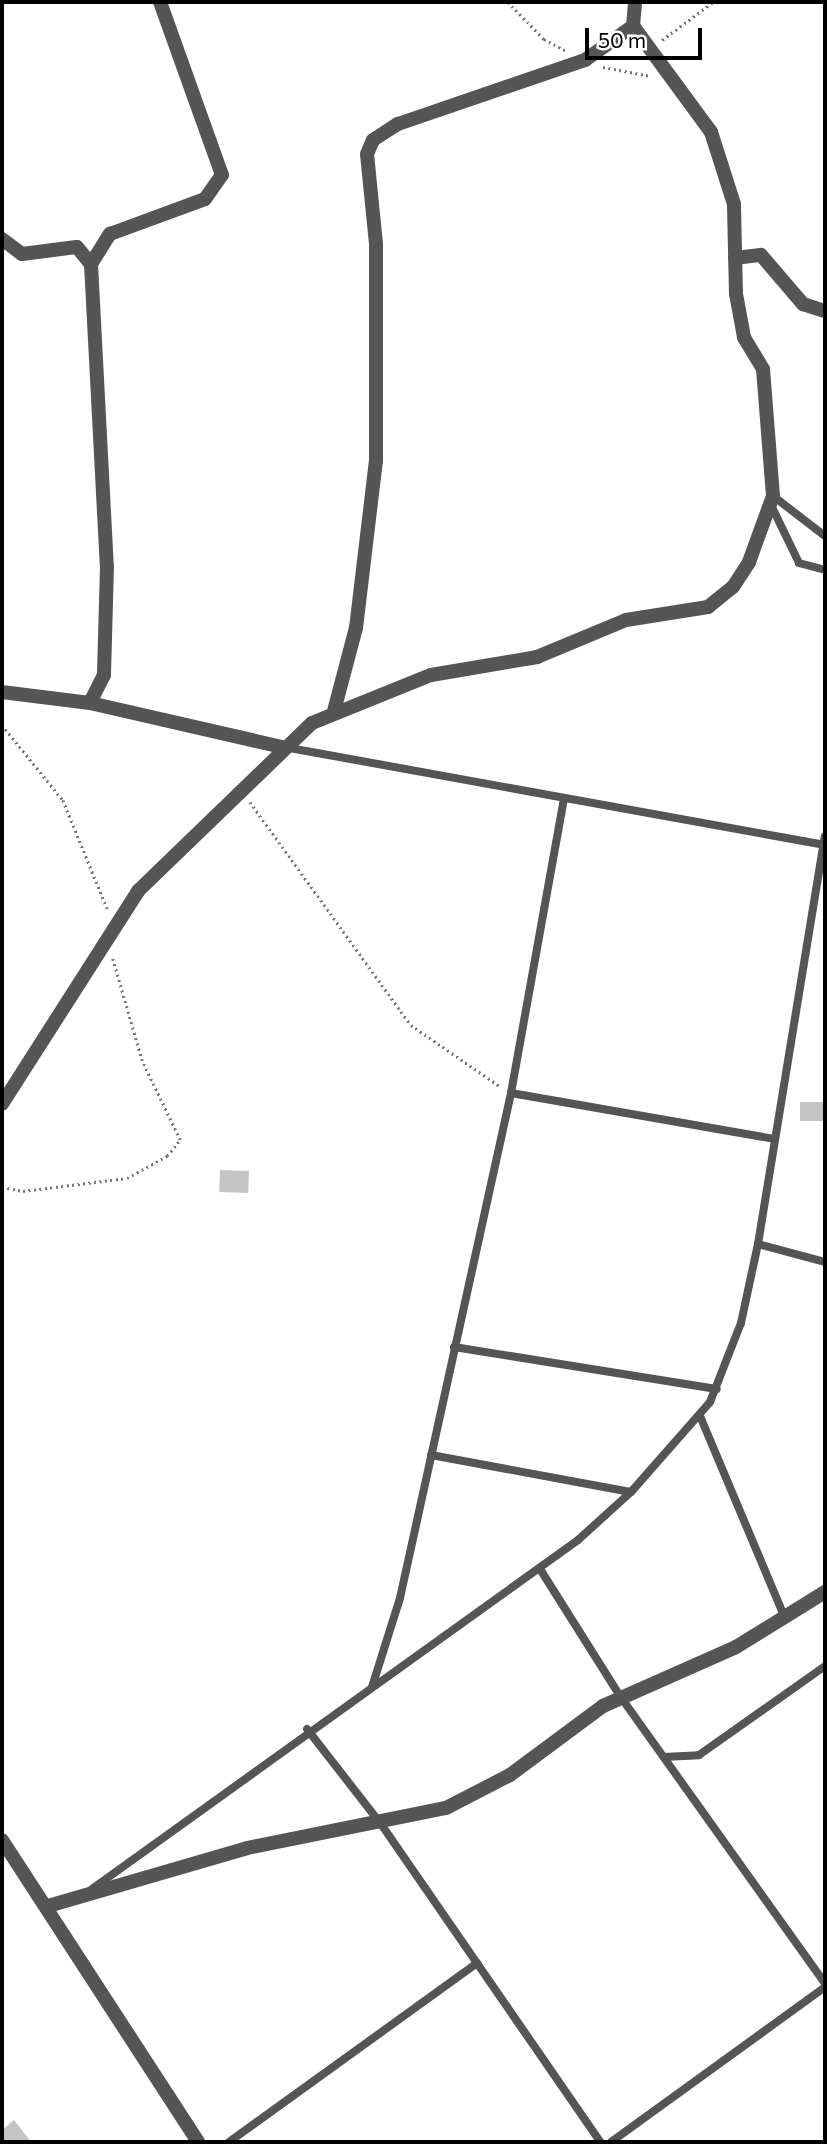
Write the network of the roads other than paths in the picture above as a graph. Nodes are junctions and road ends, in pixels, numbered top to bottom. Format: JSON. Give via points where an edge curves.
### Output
{"nodes":[{"id":1,"x":160,"y":2,"type":"edge"},
{"id":2,"x":635,"y":2,"type":"edge"},
{"id":3,"x":634,"y":26,"type":"junction"},
{"id":4,"x":2,"y":239,"type":"edge"},
{"id":5,"x":735,"y":258,"type":"junction"},
{"id":6,"x":90,"y":264,"type":"junction"},
{"id":7,"x":825,"y":311,"type":"edge"},
{"id":8,"x":772,"y":501,"type":"junction"},
{"id":9,"x":825,"y":536,"type":"edge"},
{"id":10,"x":825,"y":570,"type":"edge"},
{"id":11,"x":2,"y":692,"type":"edge"},
{"id":12,"x":90,"y":703,"type":"junction"},
{"id":13,"x":334,"y":711,"type":"junction"},
{"id":14,"x":282,"y":747,"type":"junction"},
{"id":15,"x":564,"y":799,"type":"junction"},
{"id":16,"x":824,"y":842,"type":"edge"},
{"id":17,"x":511,"y":1093,"type":"junction"},
{"id":18,"x":2,"y":1104,"type":"edge"},
{"id":19,"x":774,"y":1139,"type":"junction"},
{"id":20,"x":758,"y":1244,"type":"junction"},
{"id":21,"x":825,"y":1262,"type":"edge"},
{"id":22,"x":454,"y":1347,"type":"junction"},
{"id":23,"x":716,"y":1389,"type":"junction"},
{"id":24,"x":700,"y":1416,"type":"junction"},
{"id":25,"x":431,"y":1455,"type":"junction"},
{"id":26,"x":631,"y":1492,"type":"junction"},
{"id":27,"x":540,"y":1569,"type":"junction"},
{"id":28,"x":825,"y":1592,"type":"edge"},
{"id":29,"x":785,"y":1618,"type":"junction"},
{"id":30,"x":825,"y":1666,"type":"edge"},
{"id":31,"x":372,"y":1687,"type":"junction"},
{"id":32,"x":620,"y":1696,"type":"junction"},
{"id":33,"x":307,"y":1729,"type":"junction"},
{"id":34,"x":664,"y":1757,"type":"junction"},
{"id":35,"x":381,"y":1824,"type":"junction"},
{"id":36,"x":2,"y":1840,"type":"edge"},
{"id":37,"x":92,"y":1889,"type":"junction"},
{"id":38,"x":48,"y":1906,"type":"junction"},
{"id":39,"x":477,"y":1963,"type":"junction"},
{"id":40,"x":825,"y":1985,"type":"edge"},
{"id":41,"x":242,"y":2133,"type":"junction"},
{"id":42,"x":198,"y":2142,"type":"edge"},
{"id":43,"x":229,"y":2142,"type":"edge"},
{"id":44,"x":246,"y":2142,"type":"edge"},
{"id":45,"x":600,"y":2142,"type":"edge"},
{"id":46,"x":611,"y":2142,"type":"edge"}],
"edges":[{"from":1,"to":6,"type":"street","via":[[222,175],[205,199],[110,234]]},
{"from":2,"to":3,"type":"street"},
{"from":3,"to":5,"type":"street","via":[[711,132],[726,167]]},
{"from":3,"to":13,"type":"street","via":[[585,60],[398,124],[373,141],[367,154],[376,244],[376,461],[356,628]]},
{"from":4,"to":6,"type":"street","via":[[22,254],[77,247]]},
{"from":5,"to":7,"type":"street","via":[[761,255],[803,304]]},
{"from":5,"to":8,"type":"street","via":[[744,337],[763,369]]},
{"from":6,"to":12,"type":"street","via":[[107,566],[104,675]]},
{"from":8,"to":9,"type":"lane"},
{"from":8,"to":10,"type":"lane","via":[[799,563]]},
{"from":8,"to":13,"type":"street","via":[[749,562],[733,587],[708,607],[626,620],[537,657],[431,675]]},
{"from":11,"to":12,"type":"street"},
{"from":12,"to":14,"type":"street"},
{"from":13,"to":14,"type":"street"},
{"from":14,"to":15,"type":"lane"},
{"from":14,"to":18,"type":"street","via":[[138,891]]},
{"from":15,"to":16,"type":"lane"},
{"from":15,"to":17,"type":"lane"},
{"from":16,"to":19,"type":"lane"},
{"from":17,"to":19,"type":"lane"},
{"from":17,"to":22,"type":"lane"},
{"from":19,"to":20,"type":"lane"},
{"from":20,"to":21,"type":"lane"},
{"from":20,"to":23,"type":"lane","via":[[741,1323]]},
{"from":22,"to":23,"type":"lane"},
{"from":22,"to":25,"type":"lane"},
{"from":23,"to":24,"type":"lane"},
{"from":24,"to":26,"type":"lane"},
{"from":24,"to":29,"type":"lane"},
{"from":25,"to":26,"type":"lane"},
{"from":25,"to":31,"type":"lane","via":[[400,1598]]},
{"from":26,"to":27,"type":"lane"},
{"from":27,"to":31,"type":"lane"},
{"from":27,"to":32,"type":"lane"},
{"from":28,"to":29,"type":"street"},
{"from":29,"to":32,"type":"street","via":[[736,1647]]},
{"from":30,"to":34,"type":"lane","via":[[699,1755]]},
{"from":31,"to":33,"type":"lane"},
{"from":32,"to":34,"type":"lane"},
{"from":32,"to":35,"type":"street","via":[[481,1793]]},
{"from":33,"to":35,"type":"lane"},
{"from":33,"to":37,"type":"lane"},
{"from":34,"to":40,"type":"lane"},
{"from":35,"to":37,"type":"street","via":[[247,1848]]},
{"from":35,"to":39,"type":"lane"},
{"from":36,"to":38,"type":"street"},
{"from":37,"to":38,"type":"street"},
{"from":38,"to":42,"type":"street"},
{"from":39,"to":41,"type":"lane"},
{"from":39,"to":45,"type":"lane"},
{"from":40,"to":46,"type":"lane"},
{"from":41,"to":43,"type":"lane"},
{"from":41,"to":44,"type":"lane"}]}
